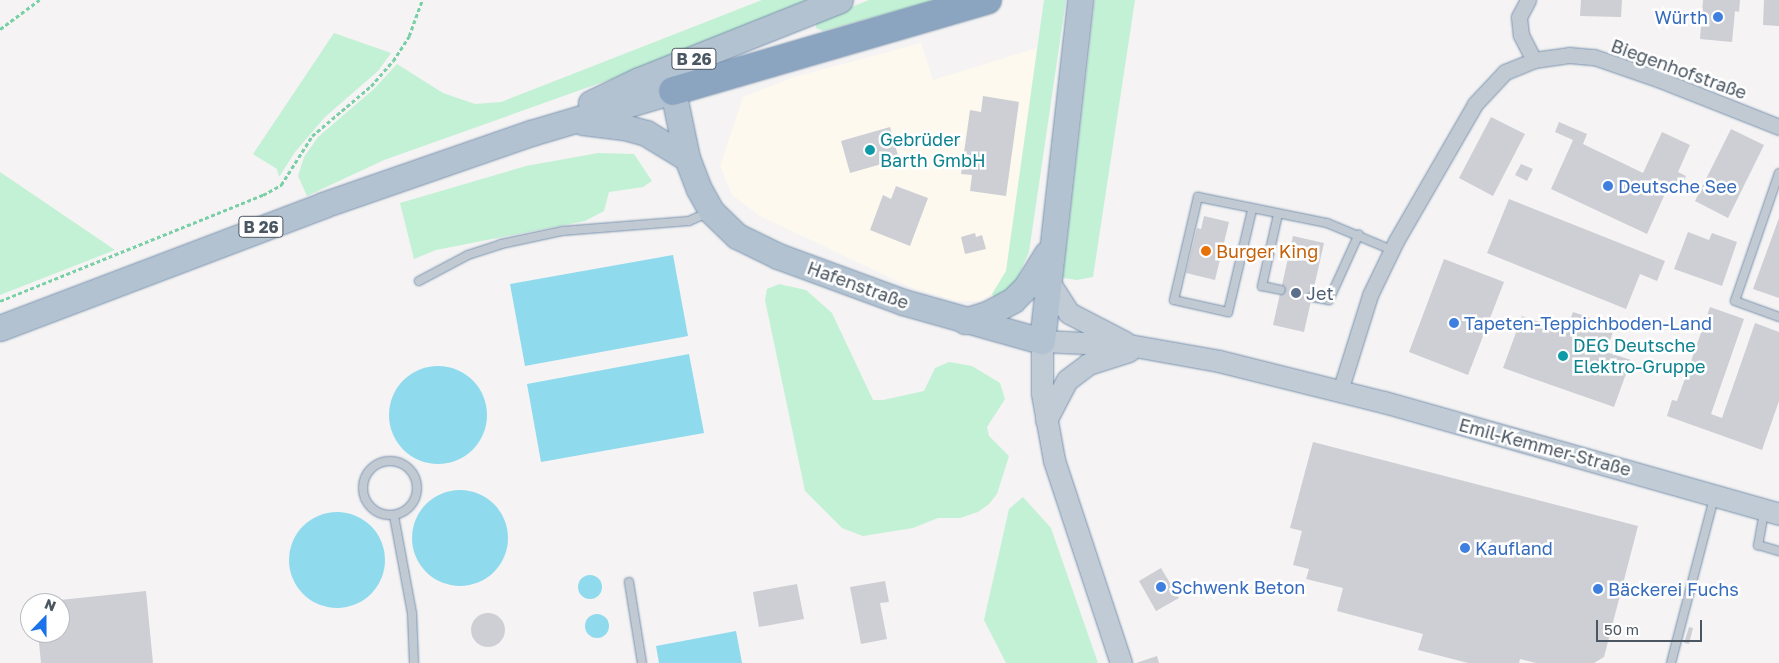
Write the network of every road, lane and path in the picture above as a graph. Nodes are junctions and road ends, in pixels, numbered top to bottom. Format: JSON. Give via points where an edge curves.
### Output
{"nodes":[{"id":1,"x":39,"y":0,"type":"edge"},
{"id":2,"x":422,"y":0,"type":"edge"},
{"id":3,"x":840,"y":0,"type":"edge"},
{"id":4,"x":987,"y":0,"type":"edge"},
{"id":5,"x":1528,"y":0,"type":"edge"},
{"id":6,"x":1079,"y":7,"type":"edge"},
{"id":7,"x":0,"y":29,"type":"edge"},
{"id":8,"x":1534,"y":60,"type":"junction"},
{"id":9,"x":673,"y":91,"type":"junction"},
{"id":10,"x":562,"y":124,"type":"junction"},
{"id":11,"x":1779,"y":127,"type":"edge"},
{"id":12,"x":687,"y":158,"type":"junction"},
{"id":13,"x":1779,"y":173,"type":"edge"},
{"id":14,"x":1252,"y":210,"type":"junction"},
{"id":15,"x":711,"y":211,"type":"junction"},
{"id":16,"x":1278,"y":214,"type":"junction"},
{"id":17,"x":1358,"y":234,"type":"junction"},
{"id":18,"x":1051,"y":248,"type":"junction"},
{"id":19,"x":1392,"y":250,"type":"junction"},
{"id":20,"x":1047,"y":279,"type":"junction"},
{"id":21,"x":419,"y":281,"type":"dead end"},
{"id":22,"x":1281,"y":290,"type":"dead end"},
{"id":23,"x":1312,"y":296,"type":"dead end"},
{"id":24,"x":0,"y":302,"type":"edge"},
{"id":25,"x":1779,"y":318,"type":"edge"},
{"id":26,"x":965,"y":321,"type":"junction"},
{"id":27,"x":0,"y":328,"type":"edge"},
{"id":28,"x":1042,"y":341,"type":"junction"},
{"id":29,"x":1138,"y":346,"type":"junction"},
{"id":30,"x":1340,"y":391,"type":"junction"},
{"id":31,"x":1046,"y":420,"type":"junction"},
{"id":32,"x":1715,"y":496,"type":"junction"},
{"id":33,"x":1772,"y":512,"type":"edge"},
{"id":34,"x":394,"y":516,"type":"junction"},
{"id":35,"x":1779,"y":551,"type":"edge"},
{"id":36,"x":630,"y":582,"type":"dead end"},
{"id":37,"x":414,"y":663,"type":"edge"},
{"id":38,"x":642,"y":663,"type":"edge"},
{"id":39,"x":1121,"y":663,"type":"edge"},
{"id":40,"x":1671,"y":663,"type":"edge"}],
"edges":[{"from":1,"to":7,"type":"path"},
{"from":2,"to":24,"type":"path","via":[[409,36],[393,61],[371,86],[312,136],[281,185],[263,196]]},
{"from":3,"to":10,"type":"main road","number":"B 26","via":[[639,80],[604,96]]},
{"from":4,"to":9,"type":"highway"},
{"from":5,"to":8,"type":"street","via":[[1519,17],[1521,35]]},
{"from":6,"to":18,"type":"main road"},
{"from":8,"to":11,"type":"street","name":"Biegenhofstraße","via":[[1569,55],[1617,63]]},
{"from":8,"to":19,"type":"street","name":"Biegenhofstraße","via":[[1505,72],[1474,104]]},
{"from":9,"to":10,"type":"main road","number":"B 26"},
{"from":9,"to":12,"type":"main road","name":"Hafenstraße"},
{"from":10,"to":12,"type":"main road","via":[[624,127],[646,133]]},
{"from":10,"to":27,"type":"main road","number":"B 26","via":[[270,224]]},
{"from":12,"to":15,"type":"main road","name":"Hafenstraße"},
{"from":13,"to":25,"type":"lane","via":[[1735,301]]},
{"from":14,"to":14,"type":"lane","via":[[1228,312],[1174,300],[1198,197]]},
{"from":14,"to":16,"type":"lane"},
{"from":15,"to":21,"type":"lane","via":[[689,221],[562,231],[501,244],[468,255]]},
{"from":15,"to":26,"type":"main road","name":"Hafenstraße","via":[[736,236],[778,256]]},
{"from":16,"to":17,"type":"lane","via":[[1327,223]]},
{"from":16,"to":22,"type":"lane","via":[[1262,286]]},
{"from":17,"to":19,"type":"lane"},
{"from":17,"to":23,"type":"lane","via":[[1328,300]]},
{"from":18,"to":20,"type":"main road"},
{"from":18,"to":26,"type":"main road","via":[[1026,287],[1013,300],[989,314]]},
{"from":19,"to":30,"type":"street","name":"Biegenhofstraße","via":[[1370,295]]},
{"from":20,"to":28,"type":"main road"},
{"from":20,"to":29,"type":"street","via":[[1069,313]]},
{"from":26,"to":28,"type":"main road","name":"Hafenstraße"},
{"from":28,"to":29,"type":"street"},
{"from":28,"to":31,"type":"street"},
{"from":29,"to":30,"type":"street","name":"Emil-Kemmer-Straße","via":[[1219,360]]},
{"from":29,"to":31,"type":"street","via":[[1088,364],[1067,380]]},
{"from":30,"to":32,"type":"street","name":"Emil-Kemmer-Straße"},
{"from":31,"to":39,"type":"street","via":[[1054,460]]},
{"from":32,"to":33,"type":"street","name":"Emil-Kemmer-Straße"},
{"from":32,"to":40,"type":"lane"},
{"from":33,"to":35,"type":"lane","via":[[1758,546]]},
{"from":34,"to":34,"type":"lane","via":[[377,513],[370,508],[362,492],[370,469],[386,461],[409,469],[417,485],[414,501]]},
{"from":34,"to":37,"type":"lane","via":[[412,613]]},
{"from":36,"to":38,"type":"lane"}]}
